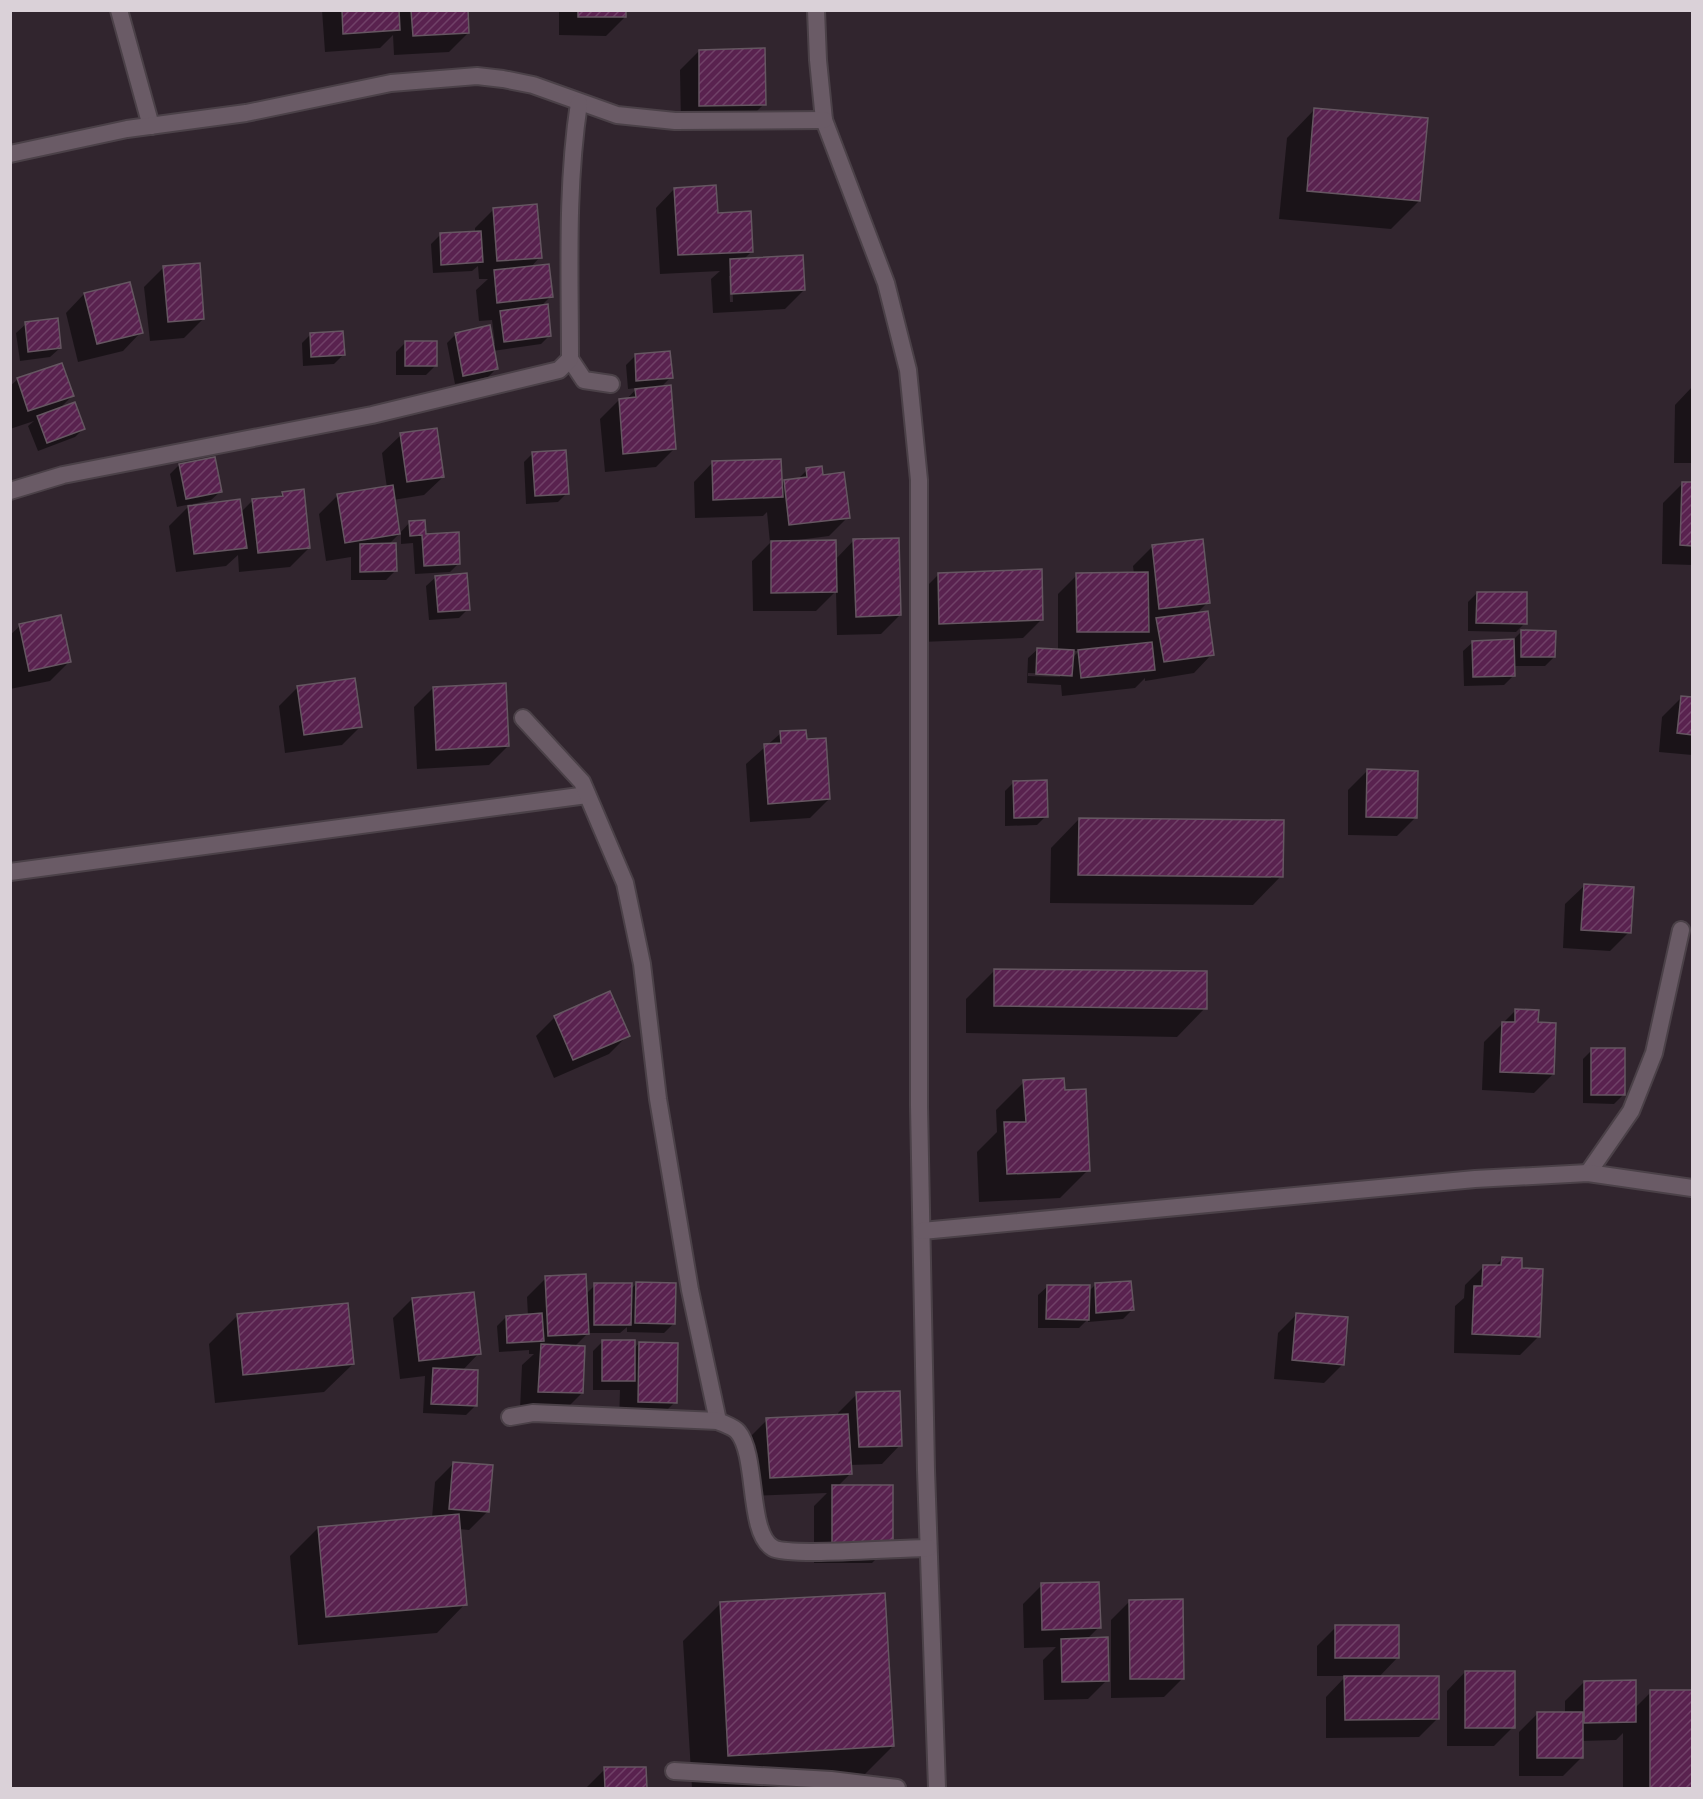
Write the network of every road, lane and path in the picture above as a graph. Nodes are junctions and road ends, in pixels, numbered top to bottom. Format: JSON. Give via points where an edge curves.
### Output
{"nodes":[{"id":1,"x":119,"y":10,"type":"edge"},
{"id":2,"x":816,"y":10,"type":"edge"},
{"id":3,"x":579,"y":103,"type":"junction"},
{"id":4,"x":824,"y":120,"type":"junction"},
{"id":5,"x":152,"y":126,"type":"junction"},
{"id":6,"x":10,"y":154,"type":"edge"},
{"id":7,"x":570,"y":359,"type":"junction"},
{"id":8,"x":611,"y":384,"type":"dead end"},
{"id":9,"x":10,"y":491,"type":"edge"},
{"id":10,"x":524,"y":718,"type":"dead end"},
{"id":11,"x":587,"y":795,"type":"junction"},
{"id":12,"x":10,"y":872,"type":"edge"},
{"id":13,"x":1681,"y":930,"type":"dead end"},
{"id":14,"x":1588,"y":1173,"type":"junction"},
{"id":15,"x":1692,"y":1188,"type":"edge"},
{"id":16,"x":922,"y":1231,"type":"junction"},
{"id":17,"x":510,"y":1417,"type":"dead end"},
{"id":18,"x":718,"y":1421,"type":"junction"},
{"id":19,"x":928,"y":1548,"type":"junction"},
{"id":20,"x":674,"y":1770,"type":"dead end"},
{"id":21,"x":897,"y":1788,"type":"edge"},
{"id":22,"x":937,"y":1788,"type":"edge"}],
"edges":[{"from":1,"to":5,"type":"street"},
{"from":2,"to":4,"type":"street"},
{"from":3,"to":4,"type":"street","via":[[617,115],[675,121]]},
{"from":3,"to":5,"type":"street","via":[[533,85],[477,76],[391,83],[246,113]]},
{"from":3,"to":7,"type":"street","via":[[572,156]]},
{"from":4,"to":16,"type":"street","via":[[886,283],[908,370],[919,480]]},
{"from":5,"to":6,"type":"street"},
{"from":7,"to":8,"type":"street","via":[[584,380]]},
{"from":7,"to":9,"type":"street","via":[[559,370],[491,388],[63,475]]},
{"from":10,"to":11,"type":"street","via":[[582,782]]},
{"from":11,"to":12,"type":"street"},
{"from":11,"to":18,"type":"street","via":[[625,883],[640,952],[690,1290]]},
{"from":13,"to":14,"type":"street","via":[[1654,1053],[1631,1111]]},
{"from":14,"to":15,"type":"street"},
{"from":14,"to":16,"type":"street","via":[[1475,1179]]},
{"from":16,"to":19,"type":"street"},
{"from":17,"to":18,"type":"street","via":[[533,1413]]},
{"from":18,"to":19,"type":"street","via":[[738,1432],[748,1456],[762,1537],[774,1549],[802,1552]]},
{"from":19,"to":22,"type":"street"},
{"from":20,"to":21,"type":"street"}]}
